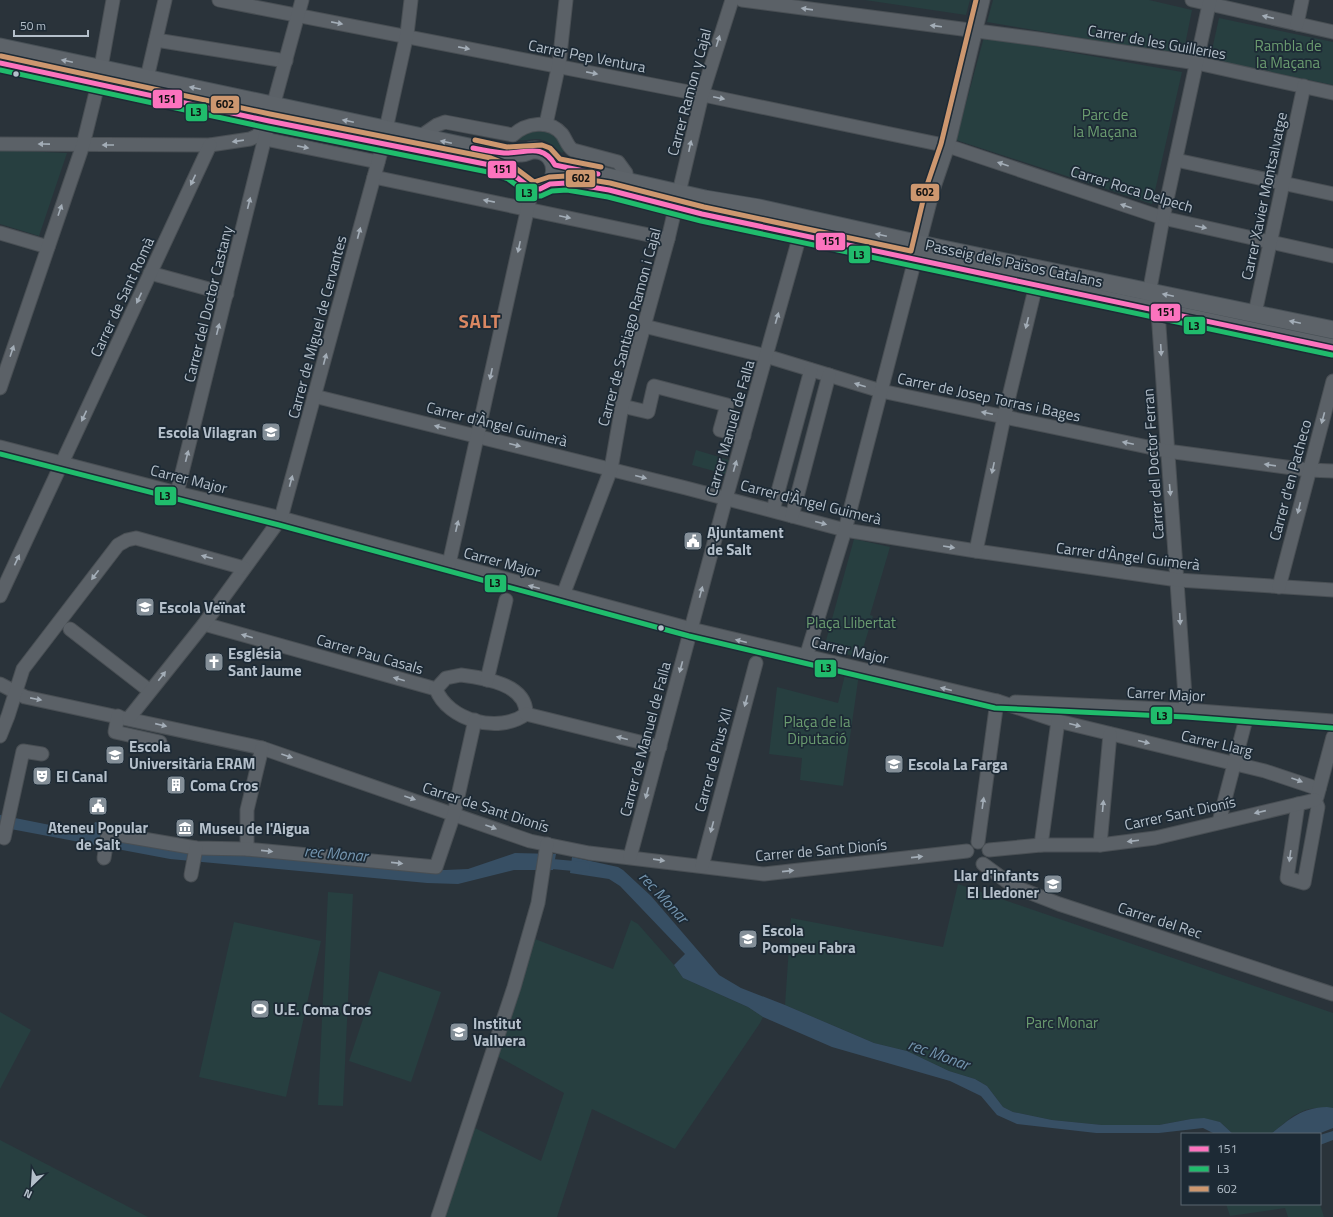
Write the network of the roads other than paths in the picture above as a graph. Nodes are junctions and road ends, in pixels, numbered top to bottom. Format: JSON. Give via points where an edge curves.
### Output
{"nodes":[{"id":1,"x":113,"y":0,"type":"edge"},
{"id":2,"x":165,"y":0,"type":"edge"},
{"id":3,"x":219,"y":0,"type":"edge"},
{"id":4,"x":302,"y":0,"type":"edge"},
{"id":5,"x":411,"y":0,"type":"edge"},
{"id":6,"x":566,"y":0,"type":"edge"},
{"id":7,"x":732,"y":0,"type":"edge"},
{"id":8,"x":742,"y":0,"type":"edge"},
{"id":9,"x":983,"y":0,"type":"edge"},
{"id":10,"x":1192,"y":0,"type":"edge"},
{"id":11,"x":1302,"y":0,"type":"edge"},
{"id":12,"x":1209,"y":2,"type":"edge"},
{"id":13,"x":298,"y":15,"type":"junction"},
{"id":14,"x":1297,"y":24,"type":"junction"},
{"id":15,"x":975,"y":31,"type":"junction"},
{"id":16,"x":1333,"y":32,"type":"edge"},
{"id":17,"x":406,"y":37,"type":"junction"},
{"id":18,"x":156,"y":40,"type":"junction"},
{"id":19,"x":0,"y":47,"type":"edge"},
{"id":20,"x":286,"y":61,"type":"junction"},
{"id":21,"x":0,"y":63,"type":"edge"},
{"id":22,"x":1196,"y":63,"type":"junction"},
{"id":23,"x":558,"y":65,"type":"junction"},
{"id":24,"x":99,"y":76,"type":"junction"},
{"id":25,"x":147,"y":78,"type":"junction"},
{"id":26,"x":1304,"y":86,"type":"junction"},
{"id":27,"x":1333,"y":93,"type":"edge"},
{"id":28,"x":702,"y":94,"type":"junction"},
{"id":29,"x":272,"y":113,"type":"junction"},
{"id":30,"x":546,"y":124,"type":"junction"},
{"id":31,"x":385,"y":136,"type":"junction"},
{"id":32,"x":420,"y":136,"type":"junction"},
{"id":33,"x":265,"y":139,"type":"junction"},
{"id":34,"x":0,"y":144,"type":"edge"},
{"id":35,"x":82,"y":145,"type":"junction"},
{"id":36,"x":210,"y":145,"type":"junction"},
{"id":37,"x":948,"y":146,"type":"junction"},
{"id":38,"x":526,"y":153,"type":"junction"},
{"id":39,"x":1176,"y":160,"type":"junction"},
{"id":40,"x":378,"y":162,"type":"junction"},
{"id":41,"x":555,"y":165,"type":"junction"},
{"id":42,"x":374,"y":177,"type":"junction"},
{"id":43,"x":627,"y":180,"type":"junction"},
{"id":44,"x":1284,"y":183,"type":"junction"},
{"id":45,"x":526,"y":184,"type":"junction"},
{"id":46,"x":550,"y":184,"type":"junction"},
{"id":47,"x":1333,"y":194,"type":"edge"},
{"id":48,"x":678,"y":200,"type":"junction"},
{"id":49,"x":527,"y":208,"type":"junction"},
{"id":50,"x":1163,"y":218,"type":"junction"},
{"id":51,"x":0,"y":233,"type":"edge"},
{"id":52,"x":800,"y":235,"type":"junction"},
{"id":53,"x":668,"y":239,"type":"junction"},
{"id":54,"x":1270,"y":242,"type":"junction"},
{"id":55,"x":48,"y":247,"type":"junction"},
{"id":56,"x":918,"y":252,"type":"junction"},
{"id":57,"x":1333,"y":256,"type":"edge"},
{"id":58,"x":150,"y":273,"type":"junction"},
{"id":59,"x":1036,"y":285,"type":"junction"},
{"id":60,"x":1149,"y":291,"type":"junction"},
{"id":61,"x":227,"y":294,"type":"junction"},
{"id":62,"x":1152,"y":310,"type":"junction"},
{"id":63,"x":1255,"y":313,"type":"junction"},
{"id":64,"x":644,"y":326,"type":"junction"},
{"id":65,"x":1333,"y":330,"type":"edge"},
{"id":66,"x":1333,"y":348,"type":"edge"},
{"id":67,"x":766,"y":356,"type":"junction"},
{"id":68,"x":811,"y":370,"type":"junction"},
{"id":69,"x":3,"y":371,"type":"edge"},
{"id":70,"x":829,"y":375,"type":"junction"},
{"id":71,"x":1333,"y":381,"type":"edge"},
{"id":72,"x":0,"y":388,"type":"edge"},
{"id":73,"x":881,"y":391,"type":"junction"},
{"id":74,"x":314,"y":396,"type":"junction"},
{"id":75,"x":622,"y":406,"type":"junction"},
{"id":76,"x":1004,"y":416,"type":"junction"},
{"id":77,"x":477,"y":436,"type":"junction"},
{"id":78,"x":744,"y":436,"type":"junction"},
{"id":79,"x":0,"y":447,"type":"edge"},
{"id":80,"x":1167,"y":451,"type":"junction"},
{"id":81,"x":62,"y":463,"type":"junction"},
{"id":82,"x":611,"y":469,"type":"junction"},
{"id":83,"x":1308,"y":470,"type":"junction"},
{"id":84,"x":1333,"y":471,"type":"edge"},
{"id":85,"x":177,"y":493,"type":"junction"},
{"id":86,"x":726,"y":498,"type":"junction"},
{"id":87,"x":773,"y":510,"type":"junction"},
{"id":88,"x":792,"y":516,"type":"junction"},
{"id":89,"x":281,"y":518,"type":"junction"},
{"id":90,"x":845,"y":530,"type":"junction"},
{"id":91,"x":976,"y":551,"type":"junction"},
{"id":92,"x":449,"y":564,"type":"junction"},
{"id":93,"x":244,"y":568,"type":"junction"},
{"id":94,"x":1178,"y":580,"type":"junction"},
{"id":95,"x":1278,"y":587,"type":"junction"},
{"id":96,"x":1333,"y":590,"type":"edge"},
{"id":97,"x":563,"y":595,"type":"junction"},
{"id":98,"x":0,"y":596,"type":"edge"},
{"id":99,"x":506,"y":600,"type":"dead end"},
{"id":100,"x":204,"y":624,"type":"junction"},
{"id":101,"x":70,"y":628,"type":"dead end"},
{"id":102,"x":691,"y":630,"type":"junction"},
{"id":103,"x":806,"y":657,"type":"junction"},
{"id":104,"x":756,"y":663,"type":"dead end"},
{"id":105,"x":487,"y":680,"type":"junction"},
{"id":106,"x":0,"y":684,"type":"edge"},
{"id":107,"x":146,"y":688,"type":"dead end"},
{"id":108,"x":436,"y":689,"type":"junction"},
{"id":109,"x":16,"y":692,"type":"junction"},
{"id":110,"x":997,"y":701,"type":"junction"},
{"id":111,"x":1186,"y":710,"type":"junction"},
{"id":112,"x":526,"y":714,"type":"junction"},
{"id":113,"x":1247,"y":715,"type":"junction"},
{"id":114,"x":123,"y":717,"type":"junction"},
{"id":115,"x":475,"y":720,"type":"junction"},
{"id":116,"x":1058,"y":721,"type":"junction"},
{"id":117,"x":1333,"y":721,"type":"edge"},
{"id":118,"x":1108,"y":733,"type":"junction"},
{"id":119,"x":0,"y":736,"type":"edge"},
{"id":120,"x":1333,"y":737,"type":"edge"},
{"id":121,"x":160,"y":742,"type":"dead end"},
{"id":122,"x":660,"y":747,"type":"junction"},
{"id":123,"x":262,"y":748,"type":"junction"},
{"id":124,"x":42,"y":754,"type":"dead end"},
{"id":125,"x":1234,"y":765,"type":"junction"},
{"id":126,"x":1317,"y":794,"type":"junction"},
{"id":127,"x":1298,"y":804,"type":"junction"},
{"id":128,"x":454,"y":814,"type":"junction"},
{"id":129,"x":1219,"y":822,"type":"junction"},
{"id":130,"x":5,"y":834,"type":"dead end"},
{"id":131,"x":1041,"y":844,"type":"junction"},
{"id":132,"x":1100,"y":845,"type":"junction"},
{"id":133,"x":984,"y":846,"type":"junction"},
{"id":134,"x":546,"y":847,"type":"junction"},
{"id":135,"x":196,"y":848,"type":"junction"},
{"id":136,"x":247,"y":848,"type":"junction"},
{"id":137,"x":967,"y":851,"type":"junction"},
{"id":138,"x":105,"y":854,"type":"dead end"},
{"id":139,"x":630,"y":857,"type":"junction"},
{"id":140,"x":983,"y":864,"type":"junction"},
{"id":141,"x":702,"y":866,"type":"junction"},
{"id":142,"x":193,"y":870,"type":"dead end"},
{"id":143,"x":1333,"y":994,"type":"edge"},
{"id":144,"x":438,"y":1217,"type":"edge"}],
"edges":[{"from":1,"to":24,"type":"street"},
{"from":2,"to":18,"type":"street"},
{"from":3,"to":13,"type":"street","name":"Carrer Pep Ventura"},
{"from":4,"to":13,"type":"street","name":"Carrer del Doctor Castany"},
{"from":5,"to":17,"type":"street","name":"Carrer de Miguel de Cervantes"},
{"from":6,"to":23,"type":"street"},
{"from":28,"to":7,"type":"street","name":"Carrer Ramon y Cajal","one_way":true},
{"from":15,"to":8,"type":"street","name":"Carrer de les Guilleries","one_way":true},
{"from":9,"to":15,"type":"street"},
{"from":10,"to":12,"type":"street"},
{"from":11,"to":14,"type":"street"},
{"from":14,"to":12,"type":"street","one_way":true},
{"from":12,"to":22,"type":"street","name":"Carrer del Doctor Ferran"},
{"from":13,"to":17,"type":"street","name":"Carrer Pep Ventura","one_way":true},
{"from":13,"to":20,"type":"street","name":"Carrer del Doctor Castany"},
{"from":14,"to":16,"type":"street"},
{"from":15,"to":22,"type":"street","name":"Carrer de les Guilleries"},
{"from":15,"to":37,"type":"street"},
{"from":17,"to":23,"type":"street","name":"Carrer Pep Ventura","one_way":true},
{"from":17,"to":31,"type":"street","name":"Carrer de Miguel de Cervantes"},
{"from":18,"to":20,"type":"street"},
{"from":18,"to":25,"type":"street"},
{"from":24,"to":19,"type":"main road","one_way":true},
{"from":20,"to":29,"type":"street","name":"Carrer del Doctor Castany"},
{"from":21,"to":24,"type":"main road"},
{"from":22,"to":26,"type":"street","name":"Carrer de les Guilleries"},
{"from":22,"to":39,"type":"street","name":"Carrer del Doctor Ferran"},
{"from":23,"to":28,"type":"street","name":"Carrer Pep Ventura","one_way":true},
{"from":23,"to":30,"type":"street"},
{"from":24,"to":25,"type":"main road"},
{"from":24,"to":29,"type":"main road"},
{"from":24,"to":35,"type":"street"},
{"from":29,"to":25,"type":"main road","one_way":true},
{"from":26,"to":27,"type":"street","name":"Carrer de les Guilleries"},
{"from":26,"to":44,"type":"street","name":"Carrer Xavier Montsalvatge"},
{"from":28,"to":37,"type":"street","name":"Carrer Pep Ventura","one_way":true},
{"from":48,"to":28,"type":"street","name":"Carrer Ramon y Cajal","one_way":true},
{"from":29,"to":31,"type":"main road"},
{"from":29,"to":33,"type":"street","name":"Carrer del Doctor Castany"},
{"from":29,"to":36,"type":"street","one_way":true,"via":[[257,136]]},
{"from":30,"to":32,"type":"street","via":[[529,126],[513,136],[445,122]]},
{"from":30,"to":43,"type":"street","via":[[562,134],[573,150],[618,162],[626,173]]},
{"from":31,"to":32,"type":"main road"},
{"from":31,"to":40,"type":"street","name":"Carrer de Miguel de Cervantes"},
{"from":31,"to":45,"type":"main road","via":[[490,165]]},
{"from":38,"to":32,"type":"main road","one_way":true,"via":[[496,152]]},
{"from":33,"to":40,"type":"street","one_way":true},
{"from":61,"to":33,"type":"street","name":"Carrer del Doctor Castany","one_way":true},
{"from":35,"to":34,"type":"street","one_way":true},
{"from":36,"to":35,"type":"street","one_way":true},
{"from":55,"to":35,"type":"street","one_way":true},
{"from":36,"to":58,"type":"street","name":"Carrer de Sant Romà","one_way":true},
{"from":50,"to":37,"type":"street","name":"Carrer Roca Delpech","one_way":true},
{"from":37,"to":56,"type":"street","via":[[933,190]]},
{"from":38,"to":41,"type":"main road","via":[[535,150],[543,152],[550,156]]},
{"from":38,"to":45,"type":"main road","via":[[519,166]]},
{"from":39,"to":44,"type":"street"},
{"from":39,"to":50,"type":"street","name":"Carrer del Doctor Ferran"},
{"from":40,"to":42,"type":"street","name":"Carrer de Miguel de Cervantes"},
{"from":41,"to":43,"type":"main road","name":"Passeig dels Països Catalans"},
{"from":41,"to":46,"type":"main road","via":[[555,174]]},
{"from":49,"to":42,"type":"street","one_way":true},
{"from":74,"to":42,"type":"street","name":"Carrer de Miguel de Cervantes","one_way":true},
{"from":43,"to":48,"type":"main road","name":"Passeig dels Països Catalans"},
{"from":44,"to":47,"type":"street"},
{"from":44,"to":54,"type":"street","name":"Carrer Xavier Montsalvatge"},
{"from":45,"to":46,"type":"main road","via":[[540,190]]},
{"from":45,"to":49,"type":"street"},
{"from":46,"to":48,"type":"main road","via":[[574,184]]},
{"from":48,"to":52,"type":"main road"},
{"from":48,"to":53,"type":"street","name":"Carrer de Santiago Ramon i Cajal"},
{"from":56,"to":48,"type":"main road","name":"Passeig dels Països Catalans","one_way":true},
{"from":49,"to":53,"type":"street","one_way":true},
{"from":49,"to":77,"type":"street","one_way":true},
{"from":50,"to":54,"type":"street","name":"Carrer Roca Delpech","one_way":true},
{"from":50,"to":60,"type":"street","name":"Carrer del Doctor Ferran"},
{"from":51,"to":55,"type":"street"},
{"from":52,"to":56,"type":"main road"},
{"from":67,"to":52,"type":"street","name":"Carrer Manuel de Falla","one_way":true},
{"from":53,"to":64,"type":"street","name":"Carrer de Santiago Ramon i Cajal"},
{"from":54,"to":57,"type":"street","name":"Carrer Roca Delpech"},
{"from":54,"to":63,"type":"street","name":"Carrer Xavier Montsalvatge"},
{"from":69,"to":55,"type":"street","one_way":true},
{"from":56,"to":59,"type":"main road"},
{"from":56,"to":60,"type":"main road","name":"Passeig dels Països Catalans"},
{"from":56,"to":73,"type":"street"},
{"from":58,"to":61,"type":"street"},
{"from":58,"to":81,"type":"street","name":"Carrer de Sant Romà","one_way":true},
{"from":59,"to":62,"type":"main road"},
{"from":59,"to":76,"type":"street","one_way":true},
{"from":60,"to":62,"type":"street","name":"Carrer del Doctor Ferran"},
{"from":63,"to":60,"type":"main road","name":"Passeig dels Països Catalans","one_way":true},
{"from":85,"to":61,"type":"street","name":"Carrer del Doctor Castany","one_way":true},
{"from":62,"to":66,"type":"main road"},
{"from":62,"to":80,"type":"street","name":"Carrer del Doctor Ferran","one_way":true},
{"from":65,"to":63,"type":"main road","name":"Passeig dels Països Catalans","one_way":true},
{"from":64,"to":67,"type":"street","name":"Carrer de Josep Torras i Bages"},
{"from":64,"to":75,"type":"street","name":"Carrer de Santiago Ramon i Cajal"},
{"from":67,"to":68,"type":"street","name":"Carrer de Josep Torras i Bages"},
{"from":67,"to":78,"type":"street","name":"Carrer Manuel de Falla"},
{"from":68,"to":70,"type":"street","name":"Carrer de Josep Torras i Bages"},
{"from":68,"to":87,"type":"street"},
{"from":69,"to":72,"type":"street"},
{"from":73,"to":70,"type":"street","name":"Carrer de Josep Torras i Bages","one_way":true},
{"from":70,"to":88,"type":"street"},
{"from":71,"to":83,"type":"street","name":"Carrer d'en Pacheco","one_way":true},
{"from":76,"to":73,"type":"street","name":"Carrer de Josep Torras i Bages","one_way":true},
{"from":73,"to":90,"type":"street"},
{"from":77,"to":74,"type":"street","name":"Carrer d'Àngel Guimerà","one_way":true},
{"from":89,"to":74,"type":"street","name":"Carrer de Miguel de Cervantes","one_way":true},
{"from":75,"to":78,"type":"street","via":[[648,412],[654,386],[727,405],[720,430]]},
{"from":75,"to":82,"type":"street","name":"Carrer de Santiago Ramon i Cajal"},
{"from":80,"to":76,"type":"street","name":"Carrer de Josep Torras i Bages","one_way":true},
{"from":76,"to":91,"type":"street","one_way":true},
{"from":77,"to":82,"type":"street","name":"Carrer d'Àngel Guimerà","one_way":true},
{"from":92,"to":77,"type":"street","one_way":true},
{"from":86,"to":78,"type":"street","name":"Carrer Manuel de Falla","one_way":true},
{"from":79,"to":81,"type":"street","name":"Carrer Major"},
{"from":83,"to":80,"type":"street","name":"Carrer de Josep Torras i Bages","one_way":true},
{"from":80,"to":94,"type":"street","name":"Carrer del Doctor Ferran","one_way":true},
{"from":81,"to":85,"type":"street","name":"Carrer Major"},
{"from":98,"to":81,"type":"street","name":"Carrer de Sant Romà","one_way":true},
{"from":82,"to":86,"type":"street","name":"Carrer d'Àngel Guimerà","one_way":true},
{"from":82,"to":97,"type":"street","name":"Carrer de Santiago Ramon i Cajal"},
{"from":83,"to":84,"type":"street","name":"Carrer de Josep Torras i Bages"},
{"from":83,"to":95,"type":"street","name":"Carrer d'en Pacheco","one_way":true},
{"from":85,"to":89,"type":"street","name":"Carrer Major"},
{"from":86,"to":87,"type":"street","name":"Carrer d'Àngel Guimerà"},
{"from":102,"to":86,"type":"street","name":"Carrer Manuel de Falla","one_way":true},
{"from":87,"to":88,"type":"street","name":"Carrer d'Àngel Guimerà"},
{"from":88,"to":90,"type":"street","name":"Carrer d'Àngel Guimerà","one_way":true},
{"from":89,"to":92,"type":"street","name":"Carrer Major"},
{"from":89,"to":93,"type":"street"},
{"from":90,"to":91,"type":"street","name":"Carrer d'Àngel Guimerà","one_way":true},
{"from":90,"to":103,"type":"street"},
{"from":91,"to":94,"type":"street","name":"Carrer d'Àngel Guimerà"},
{"from":97,"to":92,"type":"street","name":"Carrer Major","one_way":true},
{"from":93,"to":100,"type":"street"},
{"from":93,"to":109,"type":"street","one_way":true,"via":[[136,538],[127,540],[118,545],[23,669]]},
{"from":94,"to":95,"type":"street","name":"Carrer d'Àngel Guimerà"},
{"from":94,"to":111,"type":"street","name":"Carrer del Doctor Ferran","one_way":true},
{"from":95,"to":96,"type":"street","name":"Carrer d'Àngel Guimerà"},
{"from":97,"to":102,"type":"street","name":"Carrer Major"},
{"from":99,"to":105,"type":"street"},
{"from":108,"to":100,"type":"street","name":"Carrer Pau Casals","one_way":true},
{"from":114,"to":100,"type":"street","one_way":true},
{"from":101,"to":107,"type":"street"},
{"from":103,"to":102,"type":"street","name":"Carrer Major","one_way":true},
{"from":102,"to":122,"type":"street","name":"Carrer de Manuel de Falla","one_way":true},
{"from":110,"to":103,"type":"street","name":"Carrer Major","one_way":true},
{"from":104,"to":141,"type":"street","name":"Carrer de Pius XII","one_way":true},
{"from":105,"to":108,"type":"street","via":[[473,676],[452,676],[442,681]]},
{"from":105,"to":112,"type":"street","via":[[519,693],[526,706]]},
{"from":106,"to":109,"type":"street","name":"Carrer de Sant Dionís"},
{"from":108,"to":115,"type":"street","via":[[448,708]]},
{"from":109,"to":114,"type":"street","name":"Carrer de Sant Dionís","one_way":true,"via":[[25,697]]},
{"from":109,"to":119,"type":"street"},
{"from":110,"to":111,"type":"street","name":"Carrer Major"},
{"from":110,"to":116,"type":"street","name":"Carrer Major"},
{"from":133,"to":110,"type":"street","one_way":true},
{"from":111,"to":113,"type":"street","name":"Carrer Major"},
{"from":112,"to":115,"type":"street","via":[[519,719],[502,723]]},
{"from":122,"to":112,"type":"street","one_way":true},
{"from":113,"to":117,"type":"street","name":"Carrer Major"},
{"from":113,"to":125,"type":"street"},
{"from":114,"to":121,"type":"street","via":[[115,732]]},
{"from":114,"to":123,"type":"street","name":"Carrer de Sant Dionís","one_way":true},
{"from":115,"to":128,"type":"street"},
{"from":116,"to":118,"type":"street","name":"Carrer Major","one_way":true},
{"from":116,"to":131,"type":"street"},
{"from":118,"to":125,"type":"street","name":"Carrer Llarg","one_way":true},
{"from":132,"to":118,"type":"street","one_way":true},
{"from":120,"to":126,"type":"street"},
{"from":122,"to":139,"type":"street","name":"Carrer de Manuel de Falla","one_way":true},
{"from":123,"to":128,"type":"street","name":"Carrer de Sant Dionís","one_way":true},
{"from":123,"to":136,"type":"street","via":[[247,810]]},
{"from":124,"to":130,"type":"street","via":[[23,751]]},
{"from":125,"to":126,"type":"street","name":"Carrer Llarg","one_way":true,"via":[[1292,778]]},
{"from":125,"to":129,"type":"street"},
{"from":126,"to":127,"type":"street","name":"Carrer Sant Dionís"},
{"from":127,"to":126,"type":"street","one_way":true,"via":[[1287,878],[1304,883],[1318,808]]},
{"from":127,"to":129,"type":"street","name":"Carrer Sant Dionís","one_way":true},
{"from":128,"to":134,"type":"street","name":"Carrer de Sant Dionís","one_way":true},
{"from":136,"to":128,"type":"street","one_way":true,"via":[[436,867]]},
{"from":129,"to":132,"type":"street","name":"Carrer Sant Dionís","one_way":true,"via":[[1155,838]]},
{"from":131,"to":132,"type":"street","name":"Carrer Sant Dionís"},
{"from":131,"to":133,"type":"street","name":"Carrer Sant Dionís"},
{"from":133,"to":137,"type":"street","via":[[973,843]]},
{"from":133,"to":140,"type":"street","via":[[989,858]]},
{"from":134,"to":139,"type":"street","name":"Carrer de Sant Dionís"},
{"from":134,"to":144,"type":"street","via":[[538,903],[514,987]]},
{"from":135,"to":136,"type":"street"},
{"from":135,"to":138,"type":"street","via":[[108,833]]},
{"from":135,"to":142,"type":"street"},
{"from":137,"to":140,"type":"street","via":[[969,861],[975,865]]},
{"from":141,"to":137,"type":"street","name":"Carrer de Sant Dionís","one_way":true,"via":[[764,874]]},
{"from":139,"to":141,"type":"street","name":"Carrer de Sant Dionís","one_way":true},
{"from":140,"to":143,"type":"street","name":"Carrer del Rec","via":[[1013,886],[1059,904]]}]}
